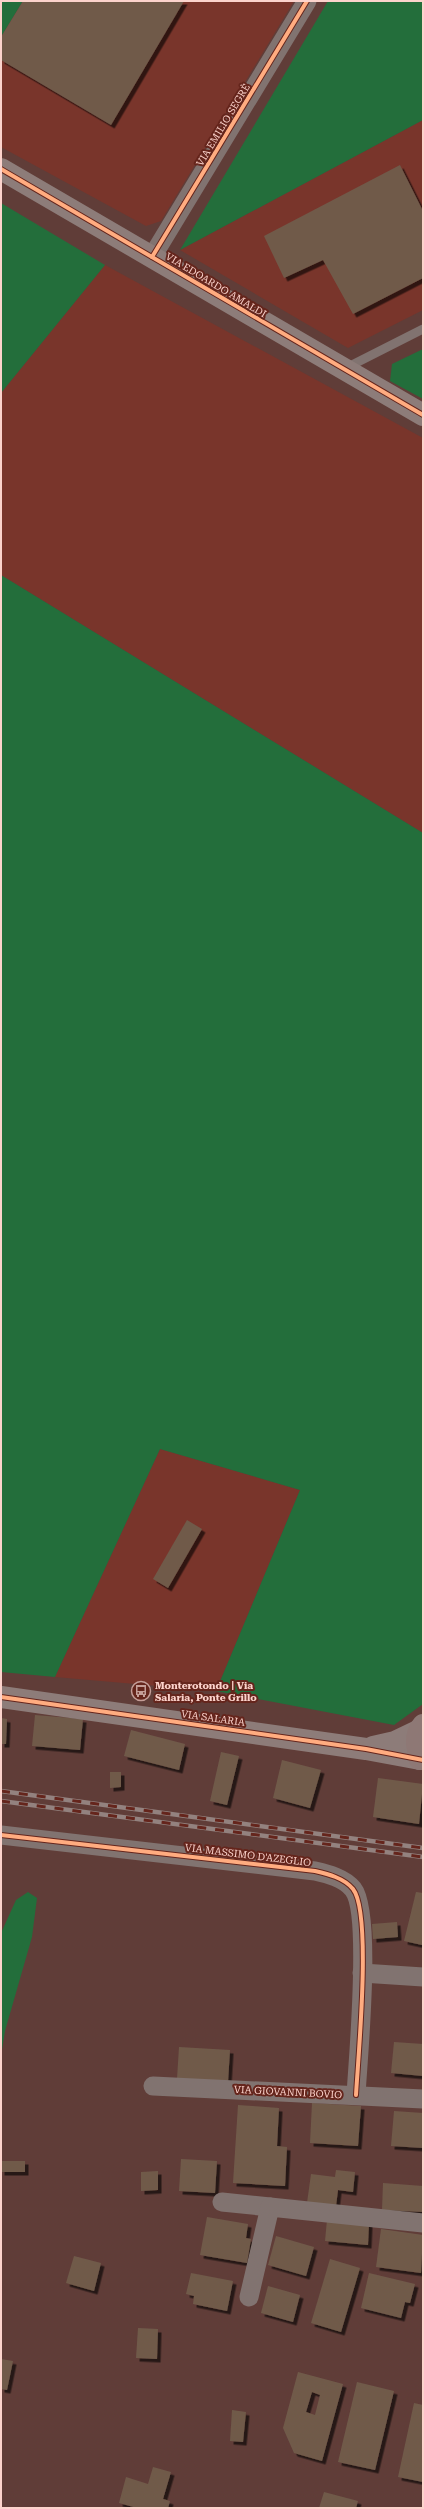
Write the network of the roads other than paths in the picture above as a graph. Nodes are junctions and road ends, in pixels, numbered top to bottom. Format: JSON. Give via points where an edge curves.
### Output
{"nodes":[{"id":1,"x":307,"y":1,"type":"edge"},
{"id":2,"x":1,"y":169,"type":"edge"},
{"id":3,"x":152,"y":257,"type":"junction"},
{"id":4,"x":423,"y":329,"type":"edge"},
{"id":5,"x":343,"y":370,"type":"junction"},
{"id":6,"x":423,"y":415,"type":"edge"},
{"id":7,"x":1,"y":1697,"type":"edge"},
{"id":8,"x":420,"y":1728,"type":"edge"},
{"id":9,"x":366,"y":1749,"type":"junction"},
{"id":10,"x":422,"y":1758,"type":"edge"},
{"id":11,"x":1,"y":1835,"type":"edge"},
{"id":12,"x":362,"y":1973,"type":"junction"},
{"id":13,"x":423,"y":1977,"type":"edge"},
{"id":14,"x":154,"y":2086,"type":"dead end"},
{"id":15,"x":356,"y":2095,"type":"junction"},
{"id":16,"x":423,"y":2099,"type":"edge"},
{"id":17,"x":222,"y":2202,"type":"dead end"},
{"id":18,"x":270,"y":2207,"type":"junction"},
{"id":19,"x":423,"y":2223,"type":"edge"},
{"id":20,"x":249,"y":2298,"type":"dead end"}],
"edges":[{"from":1,"to":3,"type":"street","name":"VIA EMILIO SEGRÈ"},
{"from":2,"to":3,"type":"street","name":"VIA EDOARDO AMALDI"},
{"from":3,"to":5,"type":"street","name":"VIA EDOARDO AMALDI"},
{"from":4,"to":5,"type":"lane"},
{"from":5,"to":6,"type":"street","name":"VIA EDOARDO AMALDI"},
{"from":7,"to":9,"type":"street","name":"VIA SALARIA"},
{"from":8,"to":9,"type":"street","via":[[395,1742]]},
{"from":8,"to":10,"type":"main road","via":[[417,1745]]},
{"from":9,"to":10,"type":"street","name":"VIA SALARIA"},
{"from":11,"to":12,"type":"street","name":"VIA MASSIMO D'AZEGLIO","via":[[315,1870],[332,1876],[348,1884],[359,1900]]},
{"from":12,"to":13,"type":"street"},
{"from":12,"to":15,"type":"street","name":"VIA MASSIMO D'AZEGLIO"},
{"from":14,"to":15,"type":"street","name":"VIA GIOVANNI BOVIO"},
{"from":15,"to":16,"type":"street","name":"VIA GIOVANNI BOVIO"},
{"from":17,"to":18,"type":"street"},
{"from":18,"to":19,"type":"street"},
{"from":18,"to":20,"type":"street"}]}
